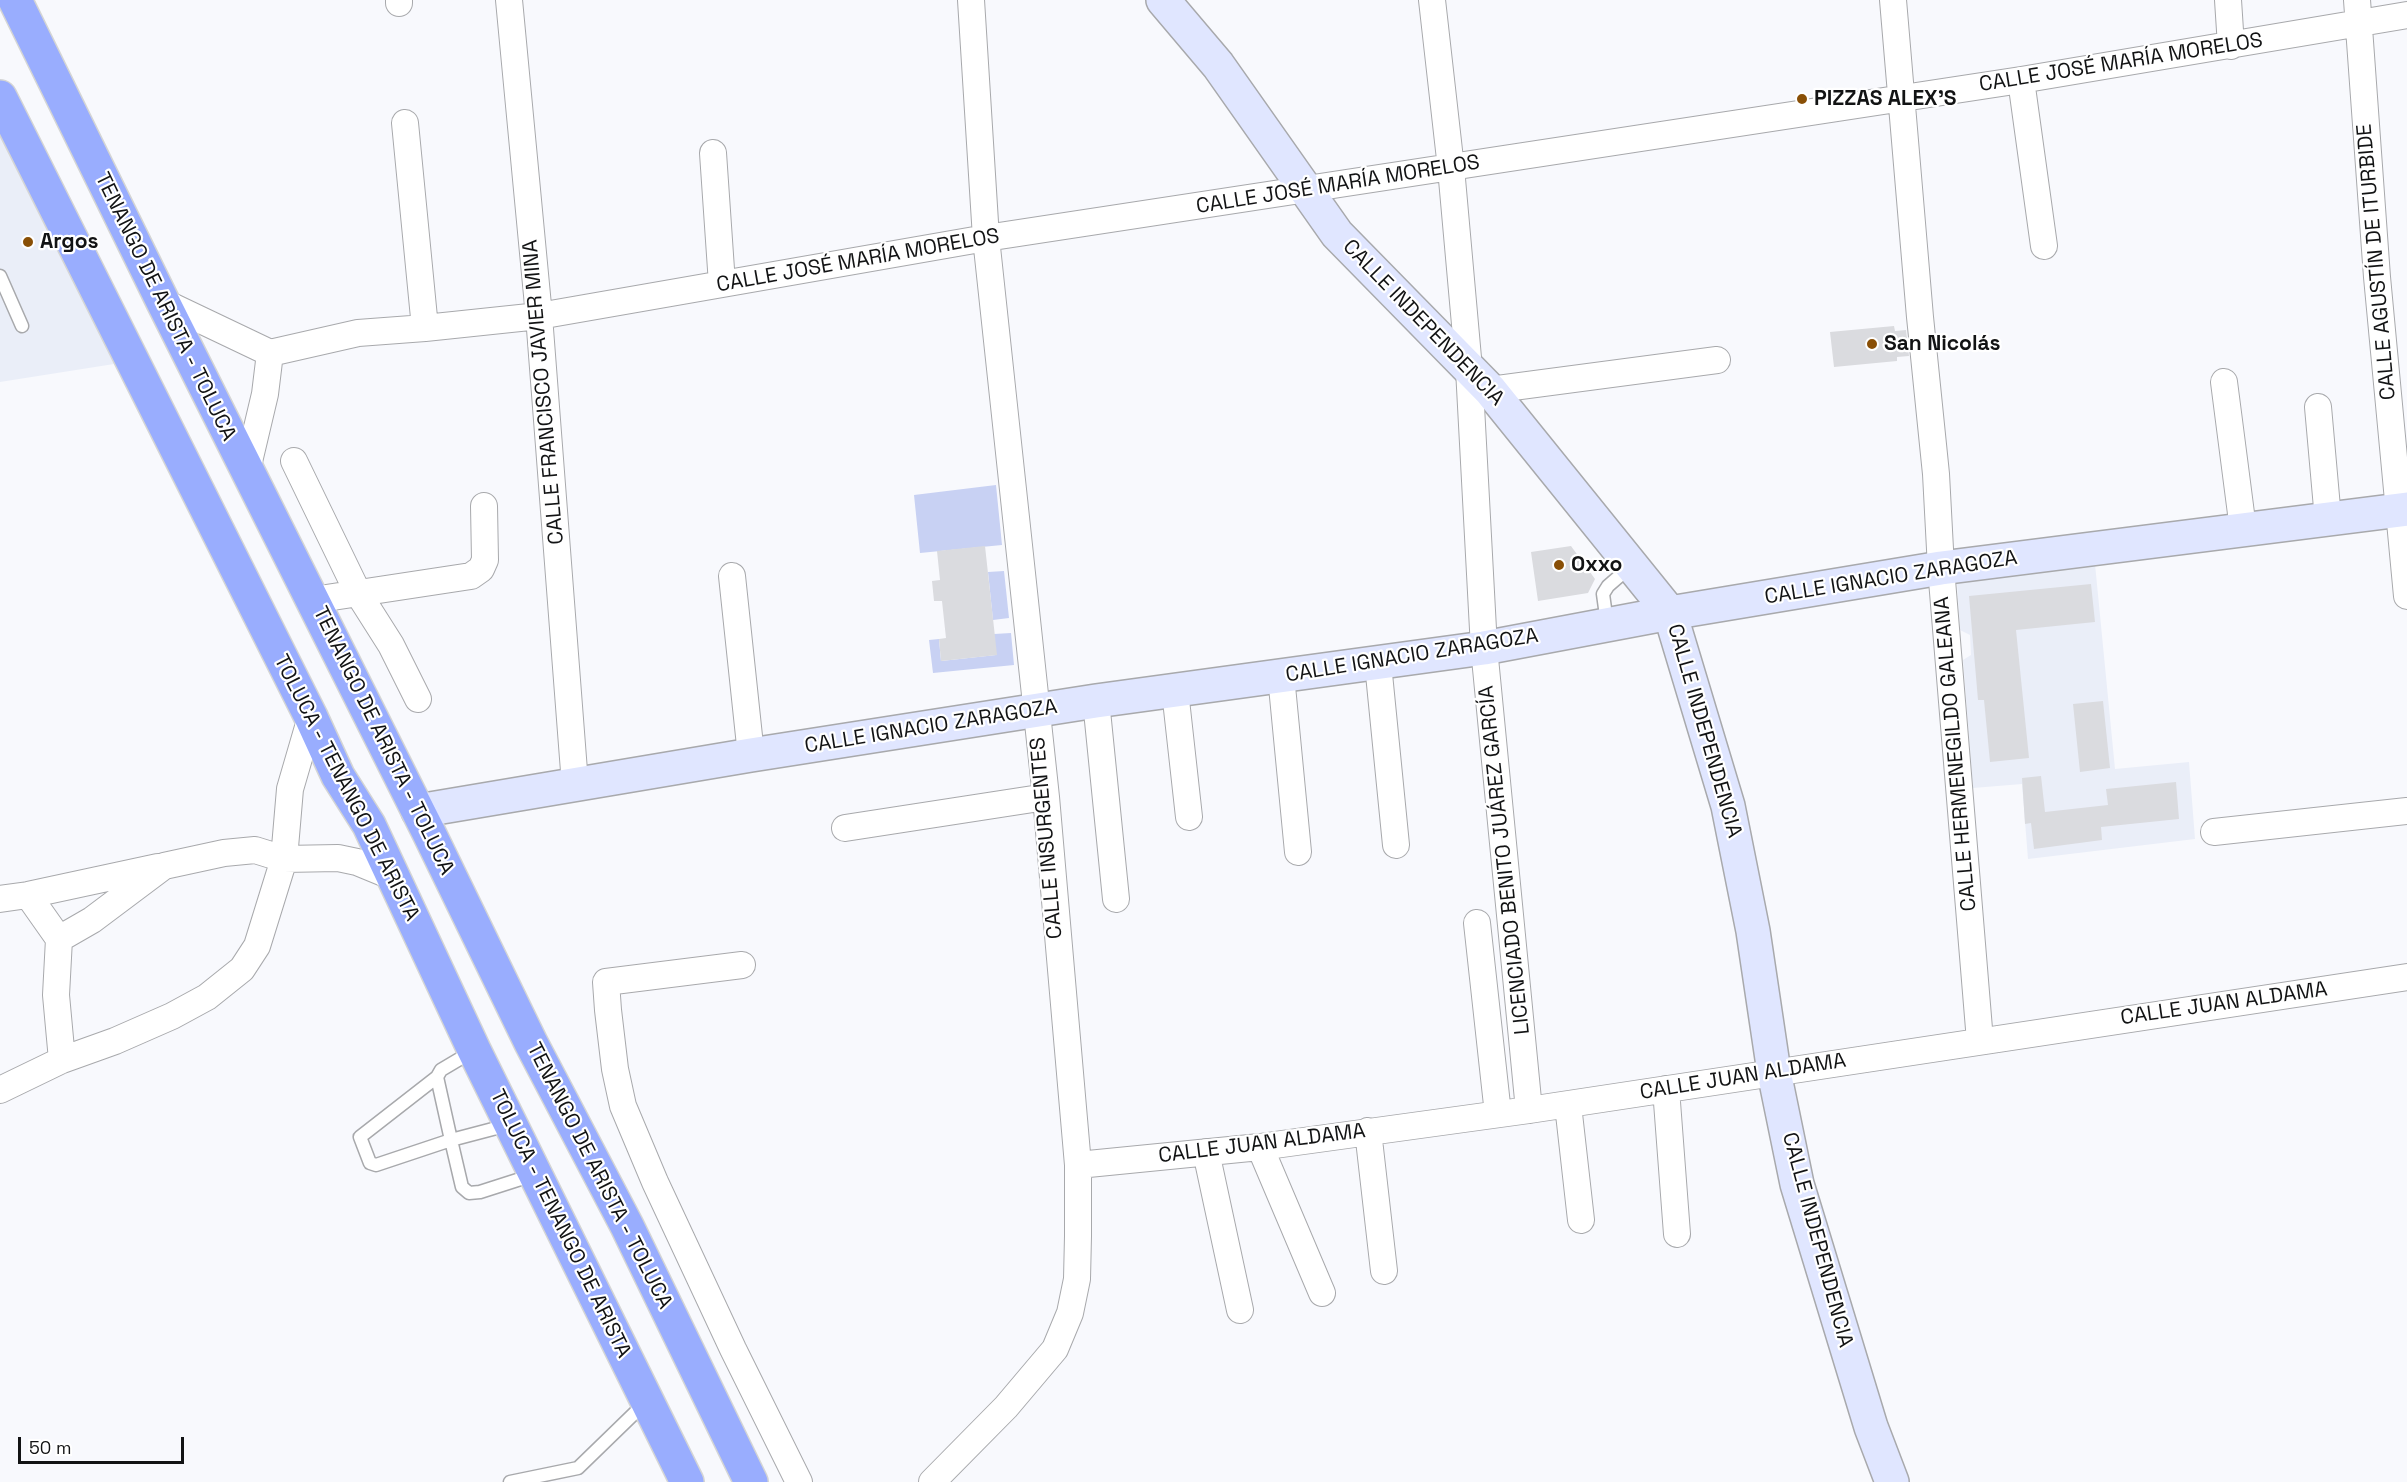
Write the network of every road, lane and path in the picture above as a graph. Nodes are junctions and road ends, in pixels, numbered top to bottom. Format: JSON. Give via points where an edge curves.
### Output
{"nodes":[{"id":1,"x":15,"y":0,"type":"edge"},
{"id":2,"x":509,"y":0,"type":"edge"},
{"id":3,"x":970,"y":0,"type":"edge"},
{"id":4,"x":1163,"y":0,"type":"edge"},
{"id":5,"x":1432,"y":0,"type":"edge"},
{"id":6,"x":1893,"y":0,"type":"edge"},
{"id":7,"x":2228,"y":0,"type":"edge"},
{"id":8,"x":2358,"y":11,"type":"edge"},
{"id":9,"x":2407,"y":15,"type":"edge"},
{"id":10,"x":2231,"y":46,"type":"junction"},
{"id":11,"x":2021,"y":80,"type":"junction"},
{"id":12,"x":0,"y":97,"type":"edge"},
{"id":13,"x":1902,"y":99,"type":"junction"},
{"id":14,"x":405,"y":123,"type":"dead end"},
{"id":15,"x":712,"y":153,"type":"dead end"},
{"id":16,"x":1451,"y":168,"type":"junction"},
{"id":17,"x":1305,"y":191,"type":"junction"},
{"id":18,"x":986,"y":238,"type":"junction"},
{"id":19,"x":2044,"y":246,"type":"dead end"},
{"id":20,"x":0,"y":276,"type":"edge"},
{"id":21,"x":722,"y":284,"type":"junction"},
{"id":22,"x":163,"y":302,"type":"junction"},
{"id":23,"x":539,"y":316,"type":"junction"},
{"id":24,"x":22,"y":326,"type":"dead end"},
{"id":25,"x":425,"y":328,"type":"junction"},
{"id":26,"x":270,"y":353,"type":"junction"},
{"id":27,"x":1718,"y":360,"type":"dead end"},
{"id":28,"x":1480,"y":380,"type":"junction"},
{"id":29,"x":2224,"y":382,"type":"dead end"},
{"id":30,"x":2318,"y":407,"type":"dead end"},
{"id":31,"x":294,"y":461,"type":"dead end"},
{"id":32,"x":247,"y":470,"type":"junction"},
{"id":33,"x":484,"y":506,"type":"dead end"},
{"id":34,"x":2403,"y":510,"type":"edge"},
{"id":35,"x":2328,"y":519,"type":"junction"},
{"id":36,"x":2243,"y":529,"type":"junction"},
{"id":37,"x":1632,"y":565,"type":"junction"},
{"id":38,"x":1941,"y":568,"type":"junction"},
{"id":39,"x":732,"y":576,"type":"dead end"},
{"id":40,"x":358,"y":592,"type":"junction"},
{"id":41,"x":2407,"y":596,"type":"edge"},
{"id":42,"x":313,"y":600,"type":"junction"},
{"id":43,"x":1670,"y":612,"type":"junction"},
{"id":44,"x":1608,"y":624,"type":"junction"},
{"id":45,"x":1484,"y":648,"type":"junction"},
{"id":46,"x":1378,"y":664,"type":"junction"},
{"id":47,"x":1281,"y":676,"type":"junction"},
{"id":48,"x":1175,"y":691,"type":"junction"},
{"id":49,"x":418,"y":699,"type":"dead end"},
{"id":50,"x":1096,"y":701,"type":"junction"},
{"id":51,"x":1036,"y":710,"type":"junction"},
{"id":52,"x":311,"y":717,"type":"junction"},
{"id":53,"x":751,"y":755,"type":"junction"},
{"id":54,"x":575,"y":784,"type":"junction"},
{"id":55,"x":1046,"y":797,"type":"junction"},
{"id":56,"x":2407,"y":811,"type":"edge"},
{"id":57,"x":418,"y":812,"type":"junction"},
{"id":58,"x":1189,"y":817,"type":"dead end"},
{"id":59,"x":845,"y":828,"type":"dead end"},
{"id":60,"x":2214,"y":832,"type":"dead end"},
{"id":61,"x":1396,"y":845,"type":"dead end"},
{"id":62,"x":1298,"y":852,"type":"dead end"},
{"id":63,"x":285,"y":859,"type":"junction"},
{"id":64,"x":164,"y":866,"type":"junction"},
{"id":65,"x":392,"y":876,"type":"junction"},
{"id":66,"x":28,"y":895,"type":"junction"},
{"id":67,"x":0,"y":899,"type":"edge"},
{"id":68,"x":1116,"y":899,"type":"dead end"},
{"id":69,"x":1477,"y":923,"type":"dead end"},
{"id":70,"x":59,"y":939,"type":"junction"},
{"id":71,"x":742,"y":965,"type":"dead end"},
{"id":72,"x":2407,"y":977,"type":"edge"},
{"id":73,"x":1980,"y":1041,"type":"junction"},
{"id":74,"x":474,"y":1050,"type":"junction"},
{"id":75,"x":62,"y":1060,"type":"junction"},
{"id":76,"x":1774,"y":1072,"type":"junction"},
{"id":77,"x":437,"y":1077,"type":"junction"},
{"id":78,"x":1666,"y":1089,"type":"junction"},
{"id":79,"x":0,"y":1090,"type":"edge"},
{"id":80,"x":1568,"y":1105,"type":"junction"},
{"id":81,"x":1530,"y":1110,"type":"junction"},
{"id":82,"x":1498,"y":1114,"type":"junction"},
{"id":83,"x":512,"y":1124,"type":"junction"},
{"id":84,"x":1368,"y":1131,"type":"junction"},
{"id":85,"x":451,"y":1140,"type":"junction"},
{"id":86,"x":1260,"y":1147,"type":"junction"},
{"id":87,"x":1206,"y":1152,"type":"junction"},
{"id":88,"x":1078,"y":1165,"type":"junction"},
{"id":89,"x":537,"y":1174,"type":"junction"},
{"id":90,"x":1581,"y":1220,"type":"dead end"},
{"id":91,"x":1677,"y":1234,"type":"dead end"},
{"id":92,"x":1384,"y":1271,"type":"dead end"},
{"id":93,"x":1322,"y":1293,"type":"dead end"},
{"id":94,"x":1240,"y":1310,"type":"dead end"},
{"id":95,"x":647,"y":1401,"type":"junction"},
{"id":96,"x":510,"y":1482,"type":"edge"},
{"id":97,"x":687,"y":1482,"type":"edge"},
{"id":98,"x":751,"y":1482,"type":"edge"},
{"id":99,"x":799,"y":1482,"type":"edge"},
{"id":100,"x":932,"y":1482,"type":"edge"},
{"id":101,"x":1892,"y":1482,"type":"edge"}],
"edges":[{"from":1,"to":22,"type":"highway","name":"TENANGO DE ARISTA - TOLUCA"},
{"from":2,"to":23,"type":"street","name":"CALLE FRANCISCO JAVIER MINA"},
{"from":3,"to":18,"type":"street","name":"CALLE INSURGENTES"},
{"from":4,"to":17,"type":"street","name":"CALLE INDEPENDENCIA","via":[[1218,65]]},
{"from":5,"to":16,"type":"street","name":"LICENCIADO BENITO JUÁREZ GARCÍA"},
{"from":6,"to":13,"type":"street","name":"CALLE HERMENEGILDO GALEANA"},
{"from":7,"to":10,"type":"street"},
{"from":8,"to":9,"type":"street","name":"CALLE JOSÉ MARÍA MORELOS"},
{"from":8,"to":10,"type":"street","name":"CALLE JOSÉ MARÍA MORELOS"},
{"from":8,"to":34,"type":"street","name":"CALLE AGUSTÍN DE ITURBIDE","via":[[2377,277]]},
{"from":10,"to":11,"type":"street","name":"CALLE JOSÉ MARÍA MORELOS"},
{"from":11,"to":13,"type":"street","name":"CALLE JOSÉ MARÍA MORELOS"},
{"from":11,"to":19,"type":"street"},
{"from":12,"to":52,"type":"highway","name":"TOLUCA - TENANGO DE ARISTA"},
{"from":13,"to":16,"type":"street","name":"CALLE JOSÉ MARÍA MORELOS"},
{"from":13,"to":38,"type":"street","name":"CALLE HERMENEGILDO GALEANA"},
{"from":14,"to":25,"type":"street"},
{"from":15,"to":21,"type":"street"},
{"from":16,"to":17,"type":"street","name":"CALLE JOSÉ MARÍA MORELOS"},
{"from":16,"to":28,"type":"street","name":"LICENCIADO BENITO JUÁREZ GARCÍA"},
{"from":17,"to":18,"type":"street","name":"CALLE JOSÉ MARÍA MORELOS"},
{"from":17,"to":28,"type":"street","name":"CALLE INDEPENDENCIA","via":[[1337,234]]},
{"from":18,"to":21,"type":"street","name":"CALLE JOSÉ MARÍA MORELOS"},
{"from":18,"to":51,"type":"street","name":"CALLE INSURGENTES"},
{"from":20,"to":24,"type":"lane"},
{"from":21,"to":23,"type":"street","name":"CALLE JOSÉ MARÍA MORELOS"},
{"from":22,"to":26,"type":"street"},
{"from":22,"to":32,"type":"highway","name":"TENANGO DE ARISTA - TOLUCA"},
{"from":23,"to":25,"type":"street","name":"CALLE JOSÉ MARÍA MORELOS"},
{"from":23,"to":54,"type":"street","name":"CALLE FRANCISCO JAVIER MINA"},
{"from":25,"to":26,"type":"street","name":"CALLE JOSÉ MARÍA MORELOS","via":[[358,333]]},
{"from":26,"to":32,"type":"street"},
{"from":27,"to":28,"type":"street"},
{"from":28,"to":37,"type":"street","name":"CALLE INDEPENDENCIA"},
{"from":28,"to":45,"type":"street","name":"LICENCIADO BENITO JUÁREZ GARCÍA"},
{"from":29,"to":36,"type":"street"},
{"from":30,"to":35,"type":"street"},
{"from":31,"to":40,"type":"street"},
{"from":32,"to":42,"type":"highway","name":"TENANGO DE ARISTA - TOLUCA"},
{"from":33,"to":40,"type":"street","via":[[485,560],[471,576]]},
{"from":34,"to":35,"type":"street","name":"CALLE IGNACIO ZARAGOZA"},
{"from":34,"to":41,"type":"street","name":"CALLE AGUSTÍN DE ITURBIDE"},
{"from":35,"to":36,"type":"street","name":"CALLE IGNACIO ZARAGOZA"},
{"from":36,"to":38,"type":"street","name":"CALLE IGNACIO ZARAGOZA"},
{"from":37,"to":43,"type":"street","name":"CALLE INDEPENDENCIA"},
{"from":37,"to":44,"type":"lane","via":[[1603,594]]},
{"from":38,"to":43,"type":"street","name":"CALLE IGNACIO ZARAGOZA"},
{"from":38,"to":73,"type":"street","name":"CALLE HERMENEGILDO GALEANA"},
{"from":39,"to":53,"type":"street"},
{"from":40,"to":42,"type":"street"},
{"from":40,"to":49,"type":"street"},
{"from":42,"to":57,"type":"highway","name":"TENANGO DE ARISTA - TOLUCA"},
{"from":43,"to":44,"type":"street","name":"CALLE IGNACIO ZARAGOZA"},
{"from":43,"to":76,"type":"street","name":"CALLE INDEPENDENCIA","via":[[1728,806],[1753,931]]},
{"from":44,"to":45,"type":"street","name":"CALLE IGNACIO ZARAGOZA"},
{"from":45,"to":46,"type":"street","name":"CALLE IGNACIO ZARAGOZA"},
{"from":45,"to":81,"type":"street","name":"LICENCIADO BENITO JUÁREZ GARCÍA"},
{"from":46,"to":47,"type":"street","name":"CALLE IGNACIO ZARAGOZA"},
{"from":46,"to":61,"type":"street"},
{"from":47,"to":48,"type":"street","name":"CALLE IGNACIO ZARAGOZA"},
{"from":47,"to":62,"type":"street"},
{"from":48,"to":50,"type":"street","name":"CALLE IGNACIO ZARAGOZA"},
{"from":48,"to":58,"type":"street"},
{"from":50,"to":51,"type":"street","name":"CALLE IGNACIO ZARAGOZA"},
{"from":50,"to":68,"type":"street"},
{"from":51,"to":53,"type":"street","name":"CALLE IGNACIO ZARAGOZA"},
{"from":51,"to":55,"type":"street","name":"CALLE INSURGENTES"},
{"from":52,"to":63,"type":"street","via":[[290,789]]},
{"from":52,"to":65,"type":"highway","name":"TOLUCA - TENANGO DE ARISTA"},
{"from":53,"to":54,"type":"street","name":"CALLE IGNACIO ZARAGOZA"},
{"from":54,"to":57,"type":"street","name":"CALLE IGNACIO ZARAGOZA"},
{"from":55,"to":59,"type":"street"},
{"from":55,"to":88,"type":"street","name":"CALLE INSURGENTES"},
{"from":56,"to":60,"type":"street"},
{"from":57,"to":98,"type":"highway","name":"TENANGO DE ARISTA - TOLUCA"},
{"from":63,"to":64,"type":"street","via":[[255,850]]},
{"from":63,"to":65,"type":"street","via":[[338,858]]},
{"from":63,"to":75,"type":"street","via":[[257,946],[242,969],[207,997],[172,1016]]},
{"from":64,"to":66,"type":"street"},
{"from":64,"to":70,"type":"street","via":[[92,920]]},
{"from":65,"to":74,"type":"highway","name":"TOLUCA - TENANGO DE ARISTA"},
{"from":66,"to":67,"type":"street"},
{"from":66,"to":70,"type":"street"},
{"from":69,"to":82,"type":"street"},
{"from":70,"to":75,"type":"street","via":[[56,995]]},
{"from":71,"to":99,"type":"street","via":[[606,982],[608,1010],[623,1106],[733,1350]]},
{"from":72,"to":73,"type":"street","name":"CALLE JUAN ALDAMA"},
{"from":73,"to":76,"type":"street","name":"CALLE JUAN ALDAMA"},
{"from":74,"to":77,"type":"lane","via":[[441,1070]]},
{"from":74,"to":83,"type":"highway","name":"TOLUCA - TENANGO DE ARISTA"},
{"from":75,"to":79,"type":"street"},
{"from":76,"to":78,"type":"street","name":"CALLE JUAN ALDAMA"},
{"from":76,"to":101,"type":"street","name":"CALLE INDEPENDENCIA","via":[[1797,1184],[1871,1427]]},
{"from":77,"to":85,"type":"lane"},
{"from":77,"to":85,"type":"lane","via":[[363,1133],[360,1143],[372,1165]]},
{"from":78,"to":80,"type":"street","name":"CALLE JUAN ALDAMA"},
{"from":78,"to":91,"type":"street"},
{"from":80,"to":81,"type":"street","name":"CALLE JUAN ALDAMA"},
{"from":80,"to":90,"type":"street"},
{"from":81,"to":82,"type":"street","name":"CALLE JUAN ALDAMA"},
{"from":82,"to":84,"type":"street","name":"CALLE JUAN ALDAMA"},
{"from":83,"to":85,"type":"lane"},
{"from":83,"to":89,"type":"highway","name":"TOLUCA - TENANGO DE ARISTA"},
{"from":84,"to":86,"type":"street","name":"CALLE JUAN ALDAMA"},
{"from":84,"to":92,"type":"street"},
{"from":85,"to":89,"type":"lane","via":[[462,1187],[469,1193]]},
{"from":86,"to":87,"type":"street","name":"CALLE JUAN ALDAMA"},
{"from":86,"to":93,"type":"street"},
{"from":87,"to":88,"type":"street","name":"CALLE JUAN ALDAMA"},
{"from":87,"to":94,"type":"street"},
{"from":88,"to":100,"type":"street","name":"CALLE INSURGENTES","via":[[1077,1279],[1070,1313],[1055,1349],[1006,1407]]},
{"from":89,"to":95,"type":"highway","name":"TOLUCA - TENANGO DE ARISTA"},
{"from":95,"to":96,"type":"lane","via":[[578,1468]]},
{"from":95,"to":97,"type":"highway","name":"TOLUCA - TENANGO DE ARISTA"}]}
